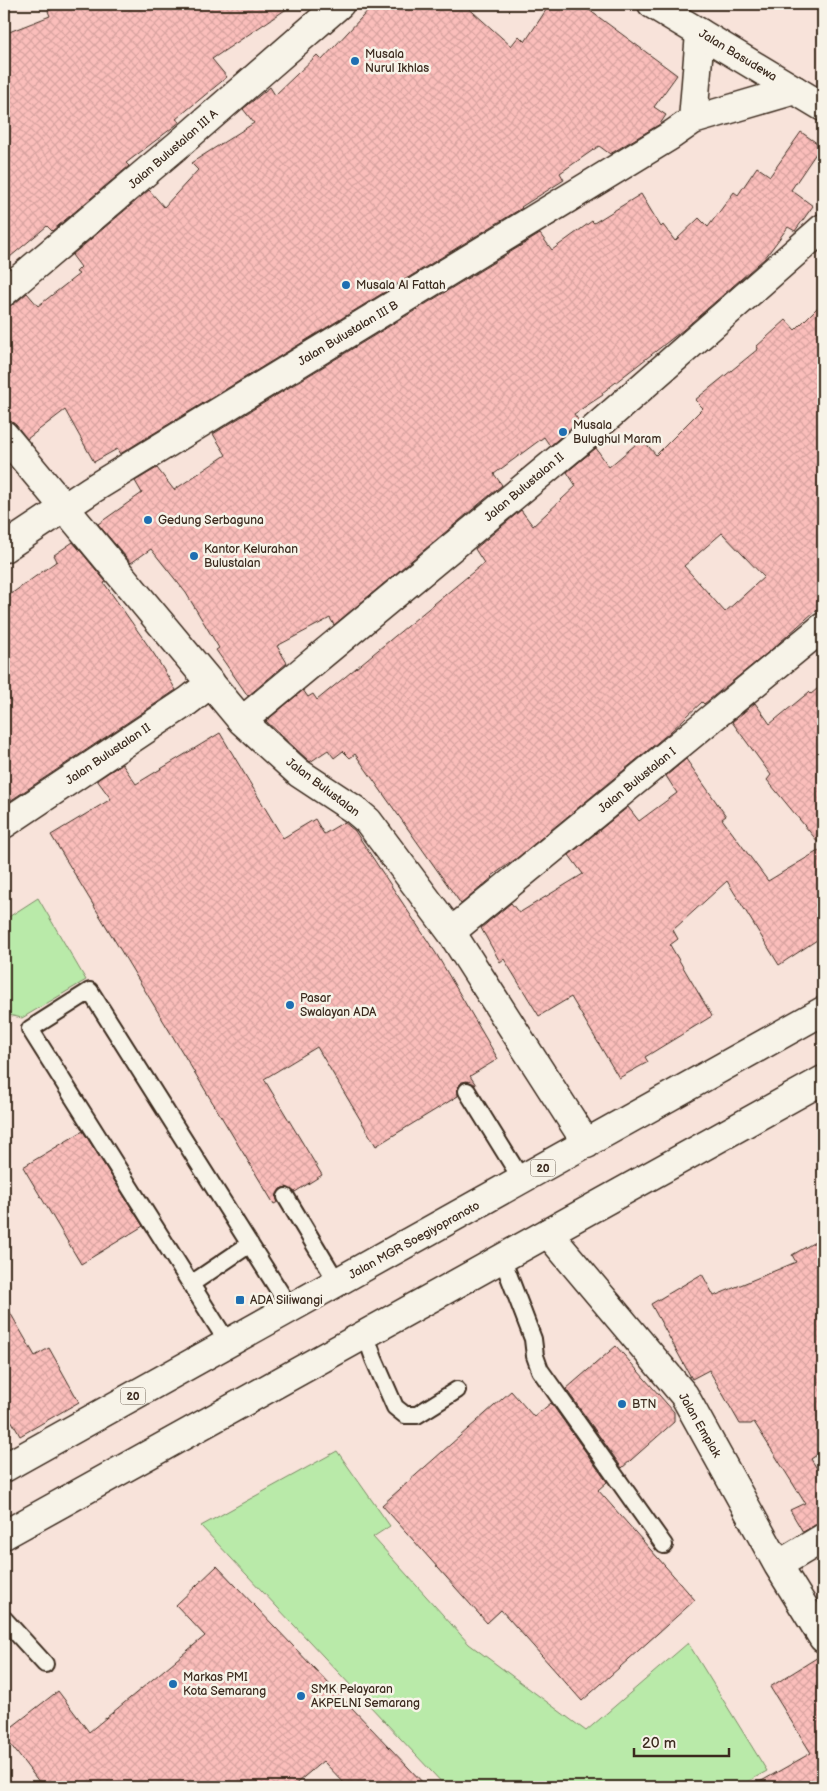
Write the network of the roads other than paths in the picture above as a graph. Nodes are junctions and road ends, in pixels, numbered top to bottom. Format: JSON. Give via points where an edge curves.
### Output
{"nodes":[{"id":1,"x":340,"y":4,"type":"edge"},
{"id":2,"x":652,"y":4,"type":"edge"},
{"id":3,"x":700,"y":33,"type":"junction"},
{"id":4,"x":795,"y":90,"type":"junction"},
{"id":5,"x":823,"y":107,"type":"edge"},
{"id":6,"x":693,"y":120,"type":"junction"},
{"id":7,"x":823,"y":228,"type":"edge"},
{"id":8,"x":4,"y":292,"type":"edge"},
{"id":9,"x":4,"y":435,"type":"edge"},
{"id":10,"x":66,"y":508,"type":"junction"},
{"id":11,"x":4,"y":548,"type":"edge"},
{"id":12,"x":823,"y":627,"type":"edge"},
{"id":13,"x":210,"y":683,"type":"junction"},
{"id":14,"x":242,"y":720,"type":"junction"},
{"id":15,"x":4,"y":824,"type":"edge"},
{"id":16,"x":451,"y":932,"type":"junction"},
{"id":17,"x":823,"y":1011,"type":"edge"},
{"id":18,"x":823,"y":1080,"type":"edge"},
{"id":19,"x":467,"y":1090,"type":"dead end"},
{"id":20,"x":587,"y":1144,"type":"junction"},
{"id":21,"x":522,"y":1180,"type":"junction"},
{"id":22,"x":286,"y":1197,"type":"dead end"},
{"id":23,"x":548,"y":1233,"type":"junction"},
{"id":24,"x":250,"y":1244,"type":"junction"},
{"id":25,"x":502,"y":1258,"type":"junction"},
{"id":26,"x":338,"y":1282,"type":"junction"},
{"id":27,"x":191,"y":1284,"type":"junction"},
{"id":28,"x":290,"y":1308,"type":"junction"},
{"id":29,"x":366,"y":1334,"type":"junction"},
{"id":30,"x":228,"y":1343,"type":"junction"},
{"id":31,"x":457,"y":1390,"type":"dead end"},
{"id":32,"x":4,"y":1468,"type":"edge"},
{"id":33,"x":4,"y":1535,"type":"edge"},
{"id":34,"x":823,"y":1538,"type":"edge"},
{"id":35,"x":664,"y":1545,"type":"dead end"},
{"id":36,"x":778,"y":1564,"type":"junction"},
{"id":37,"x":4,"y":1619,"type":"edge"},
{"id":38,"x":823,"y":1638,"type":"edge"},
{"id":39,"x":45,"y":1664,"type":"dead end"}],
"edges":[{"from":1,"to":8,"type":"main road","name":"Jalan Bulustalan III A"},
{"from":2,"to":3,"type":"main road","name":"Jalan Basudewa"},
{"from":3,"to":4,"type":"main road","name":"Jalan Basudewa"},
{"from":3,"to":6,"type":"main road"},
{"from":4,"to":5,"type":"main road","name":"Jalan Basudewa"},
{"from":4,"to":6,"type":"main road","name":"Jalan Bulustalan III B"},
{"from":6,"to":10,"type":"main road","name":"Jalan Bulustalan III B"},
{"from":7,"to":14,"type":"main road","name":"Jalan Bulustalan II","via":[[585,437]]},
{"from":9,"to":10,"type":"main road","name":"Jalan Bulustalan"},
{"from":10,"to":11,"type":"main road","name":"Jalan Bulustalan III B"},
{"from":10,"to":13,"type":"main road","name":"Jalan Bulustalan"},
{"from":12,"to":16,"type":"main road","name":"Jalan Bulustalan I"},
{"from":13,"to":14,"type":"main road","name":"Jalan Bulustalan"},
{"from":13,"to":15,"type":"main road","name":"Jalan Bulustalan II"},
{"from":14,"to":16,"type":"main road","name":"Jalan Bulustalan","via":[[299,773],[368,821]]},
{"from":16,"to":20,"type":"main road","name":"Jalan Bulustalan"},
{"from":17,"to":20,"type":"main road","name":"Jalan MGR Soegiyopranoto","number":"20"},
{"from":18,"to":23,"type":"main road"},
{"from":19,"to":21,"type":"lane"},
{"from":20,"to":21,"type":"main road","name":"Jalan MGR Soegiyopranoto","number":"20"},
{"from":21,"to":26,"type":"main road","name":"Jalan MGR Soegiyopranoto","number":"20"},
{"from":22,"to":26,"type":"lane"},
{"from":23,"to":25,"type":"main road"},
{"from":23,"to":36,"type":"main road","name":"Jalan Emplak","via":[[684,1395]]},
{"from":24,"to":27,"type":"lane"},
{"from":24,"to":27,"type":"lane","via":[[90,990],[30,1029]]},
{"from":24,"to":28,"type":"lane"},
{"from":25,"to":29,"type":"main road"},
{"from":25,"to":35,"type":"lane","via":[[533,1339],[540,1370]]},
{"from":26,"to":28,"type":"main road","name":"Jalan MGR Soegiyopranoto","number":"20"},
{"from":27,"to":30,"type":"lane"},
{"from":28,"to":30,"type":"main road","name":"Jalan MGR Soegiyopranoto","number":"20"},
{"from":29,"to":31,"type":"lane","via":[[395,1407],[405,1415],[417,1415]]},
{"from":29,"to":33,"type":"main road"},
{"from":30,"to":32,"type":"main road","name":"Jalan MGR Soegiyopranoto","number":"20"},
{"from":34,"to":36,"type":"main road"},
{"from":36,"to":38,"type":"main road","name":"Jalan Emplak"},
{"from":37,"to":39,"type":"lane"}]}
